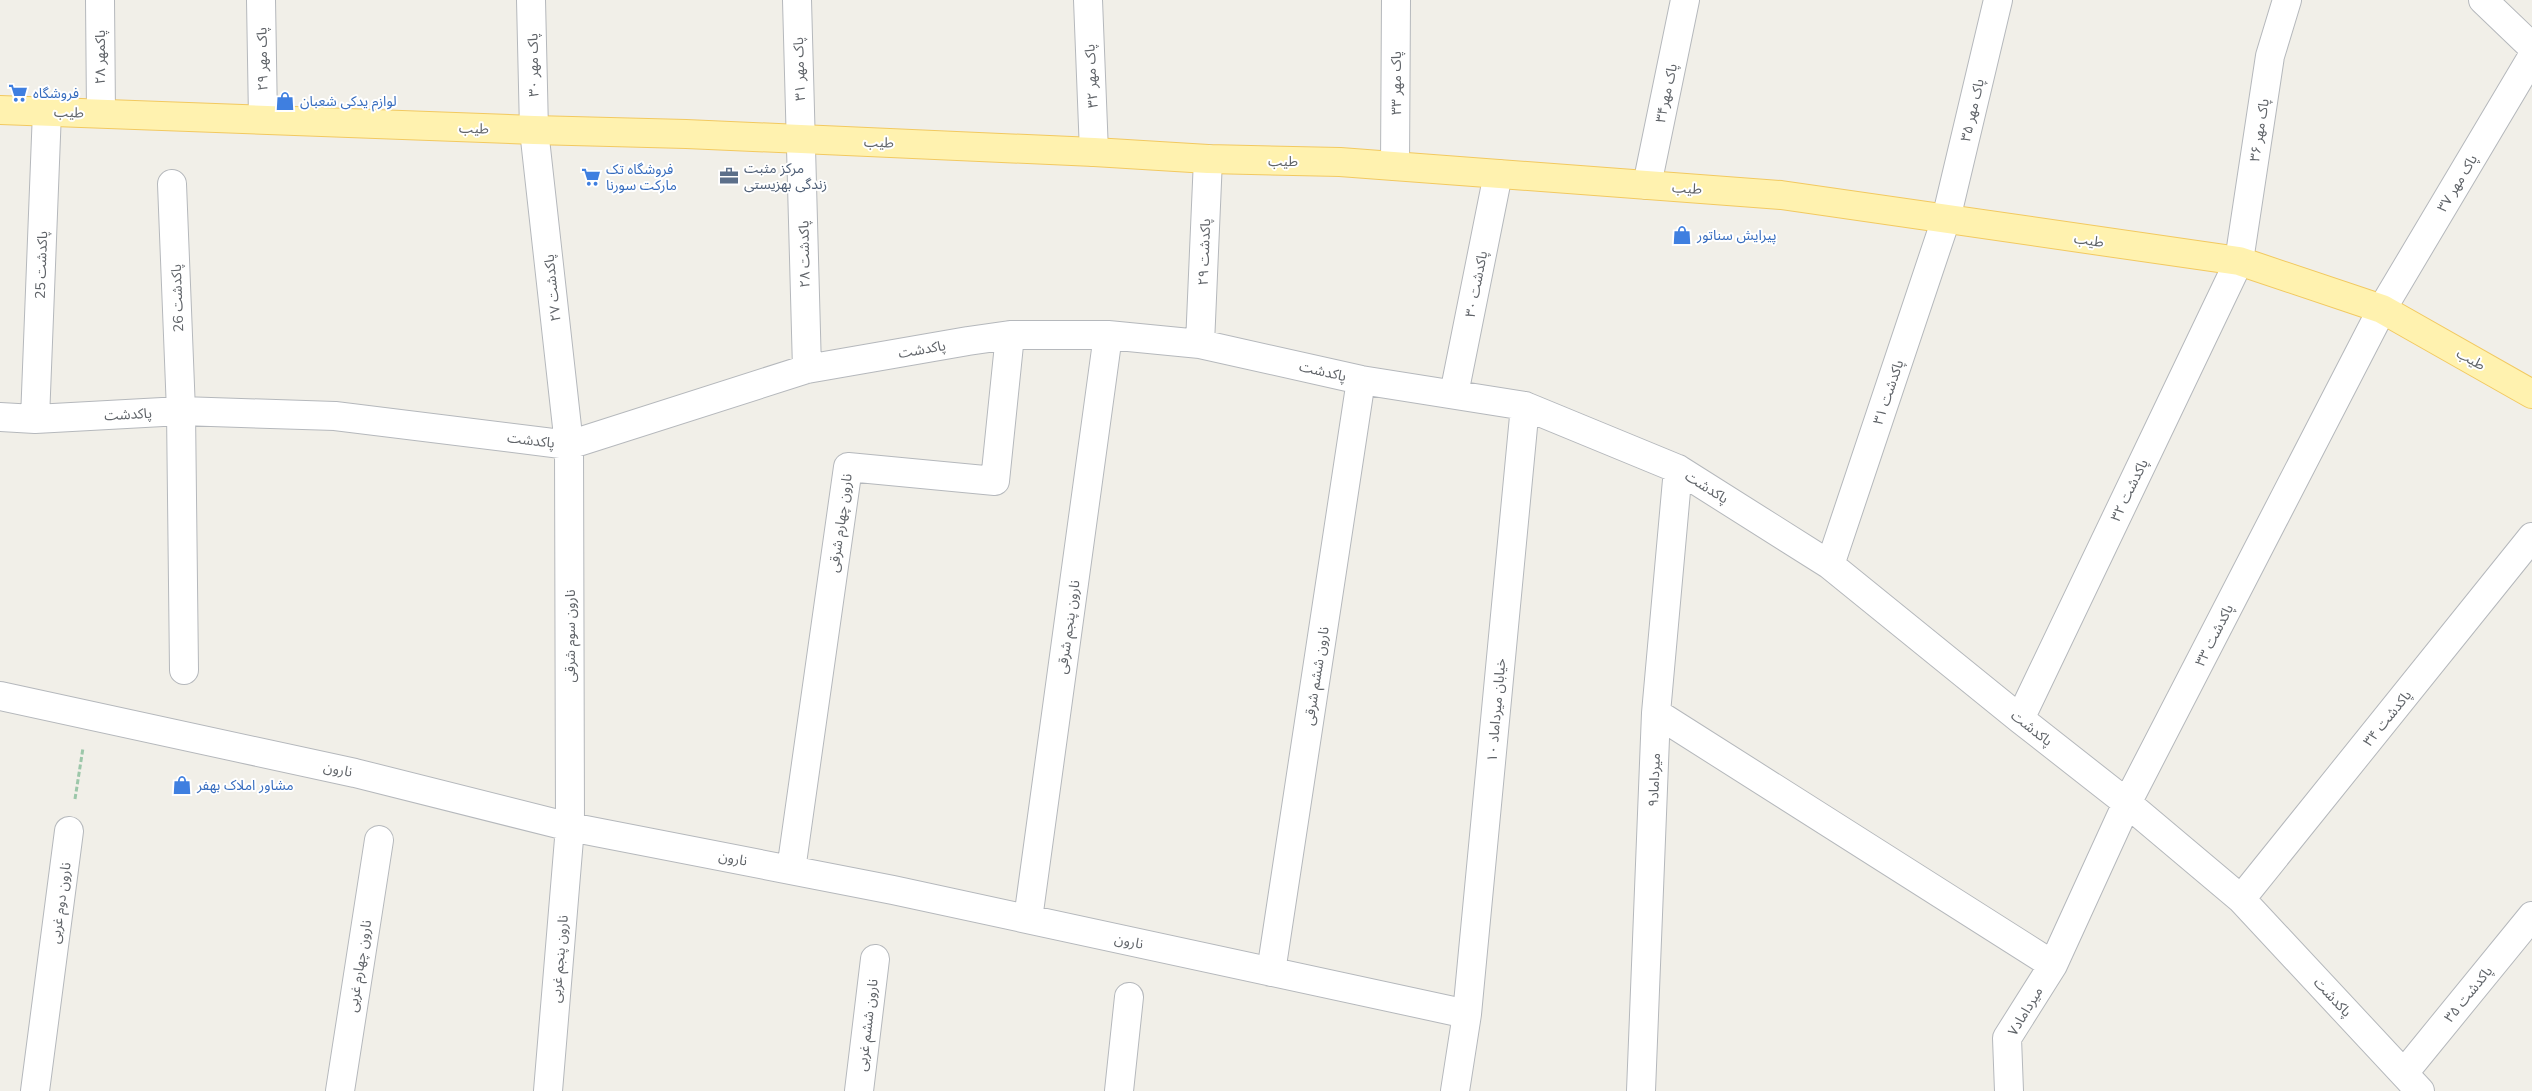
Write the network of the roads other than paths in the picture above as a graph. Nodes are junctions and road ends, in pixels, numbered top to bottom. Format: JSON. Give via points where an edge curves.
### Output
{"nodes":[{"id":1,"x":100,"y":0,"type":"edge"},
{"id":2,"x":261,"y":0,"type":"edge"},
{"id":3,"x":531,"y":0,"type":"edge"},
{"id":4,"x":797,"y":0,"type":"edge"},
{"id":5,"x":1088,"y":0,"type":"edge"},
{"id":6,"x":1396,"y":0,"type":"edge"},
{"id":7,"x":1685,"y":0,"type":"edge"},
{"id":8,"x":1998,"y":0,"type":"edge"},
{"id":9,"x":2287,"y":0,"type":"edge"},
{"id":10,"x":2483,"y":0,"type":"edge"},
{"id":11,"x":2532,"y":47,"type":"edge"},
{"id":12,"x":2532,"y":57,"type":"edge"},
{"id":13,"x":0,"y":110,"type":"edge"},
{"id":14,"x":47,"y":112,"type":"junction"},
{"id":15,"x":100,"y":113,"type":"junction"},
{"id":16,"x":263,"y":119,"type":"junction"},
{"id":17,"x":534,"y":130,"type":"junction"},
{"id":18,"x":802,"y":139,"type":"junction"},
{"id":19,"x":1094,"y":152,"type":"junction"},
{"id":20,"x":1208,"y":159,"type":"junction"},
{"id":21,"x":1395,"y":166,"type":"junction"},
{"id":22,"x":1498,"y":174,"type":"junction"},
{"id":23,"x":172,"y":184,"type":"dead end"},
{"id":24,"x":1647,"y":185,"type":"junction"},
{"id":25,"x":1946,"y":219,"type":"junction"},
{"id":26,"x":2239,"y":261,"type":"junction"},
{"id":27,"x":2382,"y":309,"type":"junction"},
{"id":28,"x":1108,"y":335,"type":"junction"},
{"id":29,"x":1010,"y":336,"type":"junction"},
{"id":30,"x":1200,"y":344,"type":"junction"},
{"id":31,"x":807,"y":370,"type":"junction"},
{"id":32,"x":1361,"y":380,"type":"junction"},
{"id":33,"x":1454,"y":394,"type":"junction"},
{"id":34,"x":2532,"y":394,"type":"edge"},
{"id":35,"x":1525,"y":406,"type":"junction"},
{"id":36,"x":181,"y":411,"type":"junction"},
{"id":37,"x":0,"y":417,"type":"edge"},
{"id":38,"x":35,"y":419,"type":"junction"},
{"id":39,"x":569,"y":445,"type":"junction"},
{"id":40,"x":1678,"y":469,"type":"junction"},
{"id":41,"x":2532,"y":537,"type":"edge"},
{"id":42,"x":1830,"y":565,"type":"junction"},
{"id":43,"x":184,"y":670,"type":"dead end"},
{"id":44,"x":0,"y":696,"type":"edge"},
{"id":45,"x":1656,"y":713,"type":"junction"},
{"id":46,"x":2020,"y":720,"type":"junction"},
{"id":47,"x":2127,"y":802,"type":"junction"},
{"id":48,"x":570,"y":827,"type":"junction"},
{"id":49,"x":69,"y":831,"type":"road end"},
{"id":50,"x":378,"y":840,"type":"dead end"},
{"id":51,"x":791,"y":870,"type":"junction"},
{"id":52,"x":2242,"y":899,"type":"junction"},
{"id":53,"x":2532,"y":916,"type":"edge"},
{"id":54,"x":1028,"y":919,"type":"junction"},
{"id":55,"x":875,"y":959,"type":"dead end"},
{"id":56,"x":2053,"y":965,"type":"junction"},
{"id":57,"x":1271,"y":972,"type":"junction"},
{"id":58,"x":1129,"y":996,"type":"dead end"},
{"id":59,"x":1467,"y":1014,"type":"junction"},
{"id":60,"x":2412,"y":1082,"type":"edge"},
{"id":61,"x":35,"y":1091,"type":"edge"},
{"id":62,"x":340,"y":1091,"type":"edge"},
{"id":63,"x":548,"y":1091,"type":"edge"},
{"id":64,"x":859,"y":1091,"type":"edge"},
{"id":65,"x":1119,"y":1091,"type":"edge"},
{"id":66,"x":1456,"y":1091,"type":"edge"},
{"id":67,"x":1641,"y":1091,"type":"edge"},
{"id":68,"x":2009,"y":1091,"type":"edge"}],
"edges":[{"from":1,"to":15,"type":"street","name":"پاکمهر ۲۸"},
{"from":2,"to":16,"type":"street","name":"پاک مهر ۲۹"},
{"from":3,"to":17,"type":"street","name":"پاک مهر ۳۰"},
{"from":4,"to":18,"type":"street","name":"پاک مهر ۳۱"},
{"from":5,"to":19,"type":"street","name":"پاک مهر ۳۲"},
{"from":6,"to":21,"type":"street","name":"پاک مهر ۳۳"},
{"from":7,"to":24,"type":"street","name":"پاک مهر۳۴"},
{"from":8,"to":25,"type":"street","name":"پاک مهر ۳۵"},
{"from":9,"to":26,"type":"street","name":"پاک مهر ۳۶","via":[[2270,56]]},
{"from":10,"to":11,"type":"street"},
{"from":12,"to":27,"type":"street","name":"پاک مهر ۳۷"},
{"from":13,"to":14,"type":"main road","name":"طیب"},
{"from":14,"to":15,"type":"main road","name":"طیب"},
{"from":14,"to":38,"type":"street","name":"پاکدشت 25"},
{"from":15,"to":16,"type":"main road","name":"طیب"},
{"from":16,"to":17,"type":"main road","name":"طیب"},
{"from":17,"to":18,"type":"main road","name":"طیب"},
{"from":17,"to":39,"type":"street","name":"پاکدشت ۲۷"},
{"from":18,"to":19,"type":"main road","name":"طیب"},
{"from":18,"to":31,"type":"street","name":"پاکدشت ۲۸"},
{"from":19,"to":20,"type":"main road","name":"طیب"},
{"from":20,"to":21,"type":"main road","name":"طیب"},
{"from":20,"to":30,"type":"street","name":"پاکدشت ۲۹"},
{"from":21,"to":22,"type":"main road","name":"طیب"},
{"from":22,"to":24,"type":"main road","name":"طیب"},
{"from":22,"to":33,"type":"street","name":"پاکدشت ۳۰"},
{"from":23,"to":36,"type":"street","name":"پاکدشت 26"},
{"from":24,"to":25,"type":"main road","name":"طیب","via":[[1781,195]]},
{"from":25,"to":26,"type":"main road","name":"طیب"},
{"from":25,"to":42,"type":"street","name":"پاکدشت ۳۱"},
{"from":26,"to":27,"type":"main road","name":"طیب"},
{"from":26,"to":46,"type":"street","name":"پاکدشت ۳۲"},
{"from":27,"to":34,"type":"main road","name":"طیب"},
{"from":27,"to":47,"type":"street","name":"پاکدشت ۳۳"},
{"from":28,"to":29,"type":"street","name":"پاکدشت"},
{"from":28,"to":30,"type":"street","name":"پاکدشت"},
{"from":28,"to":54,"type":"street","name":"نارون پنجم شرقی"},
{"from":29,"to":31,"type":"street","name":"پاکدشت"},
{"from":29,"to":51,"type":"street","name":"نارون چهارم شرقی","via":[[995,481],[848,466]]},
{"from":30,"to":32,"type":"street","name":"پاکدشت"},
{"from":31,"to":39,"type":"street","name":"پاکدشت"},
{"from":32,"to":33,"type":"street","name":"پاکدشت"},
{"from":32,"to":57,"type":"street","name":"نارون ششم شرقی"},
{"from":33,"to":35,"type":"street","name":"پاکدشت"},
{"from":35,"to":40,"type":"street","name":"پاکدشت"},
{"from":35,"to":59,"type":"street","name":"۱۰ خیابان میرداماد"},
{"from":36,"to":38,"type":"street","name":"پاکدشت"},
{"from":36,"to":39,"type":"street","name":"پاکدشت","via":[[335,416]]},
{"from":36,"to":43,"type":"street","name":"پاکدشت 26"},
{"from":37,"to":38,"type":"street","name":"پاکدشت"},
{"from":39,"to":48,"type":"street","name":"نارون سوم شرقی"},
{"from":40,"to":42,"type":"street","name":"پاکدشت"},
{"from":40,"to":45,"type":"street","name":"میرداماد۹"},
{"from":41,"to":52,"type":"street","name":"پاکدشت ۳۴"},
{"from":42,"to":46,"type":"street","name":"پاکدشت"},
{"from":44,"to":48,"type":"street","name":"نارون","via":[[355,773]]},
{"from":45,"to":56,"type":"street"},
{"from":45,"to":67,"type":"street","name":"میرداماد۹"},
{"from":46,"to":47,"type":"street","name":"پاکدشت"},
{"from":47,"to":52,"type":"street","name":"پاکدشت"},
{"from":47,"to":56,"type":"street","name":"پاکدشت ۳۳"},
{"from":48,"to":51,"type":"street","name":"نارون"},
{"from":48,"to":63,"type":"street","name":"نارون پنجم غربی"},
{"from":49,"to":61,"type":"street","name":"نارون دوم غربی"},
{"from":50,"to":62,"type":"street","name":"نارون چهارم غربی"},
{"from":51,"to":54,"type":"street","name":"نارون"},
{"from":52,"to":60,"type":"street","name":"پاکدشت"},
{"from":53,"to":60,"type":"street","name":"پاکدشت ۳۵"},
{"from":54,"to":57,"type":"street","name":"نارون"},
{"from":55,"to":64,"type":"street","name":"نارون ششم غربی"},
{"from":56,"to":68,"type":"street","name":"میرداماد۷","via":[[2007,1038]]},
{"from":57,"to":59,"type":"street","name":"نارون"},
{"from":58,"to":65,"type":"street"},
{"from":59,"to":66,"type":"street","name":"۱۰ خیابان میرداماد"}]}
